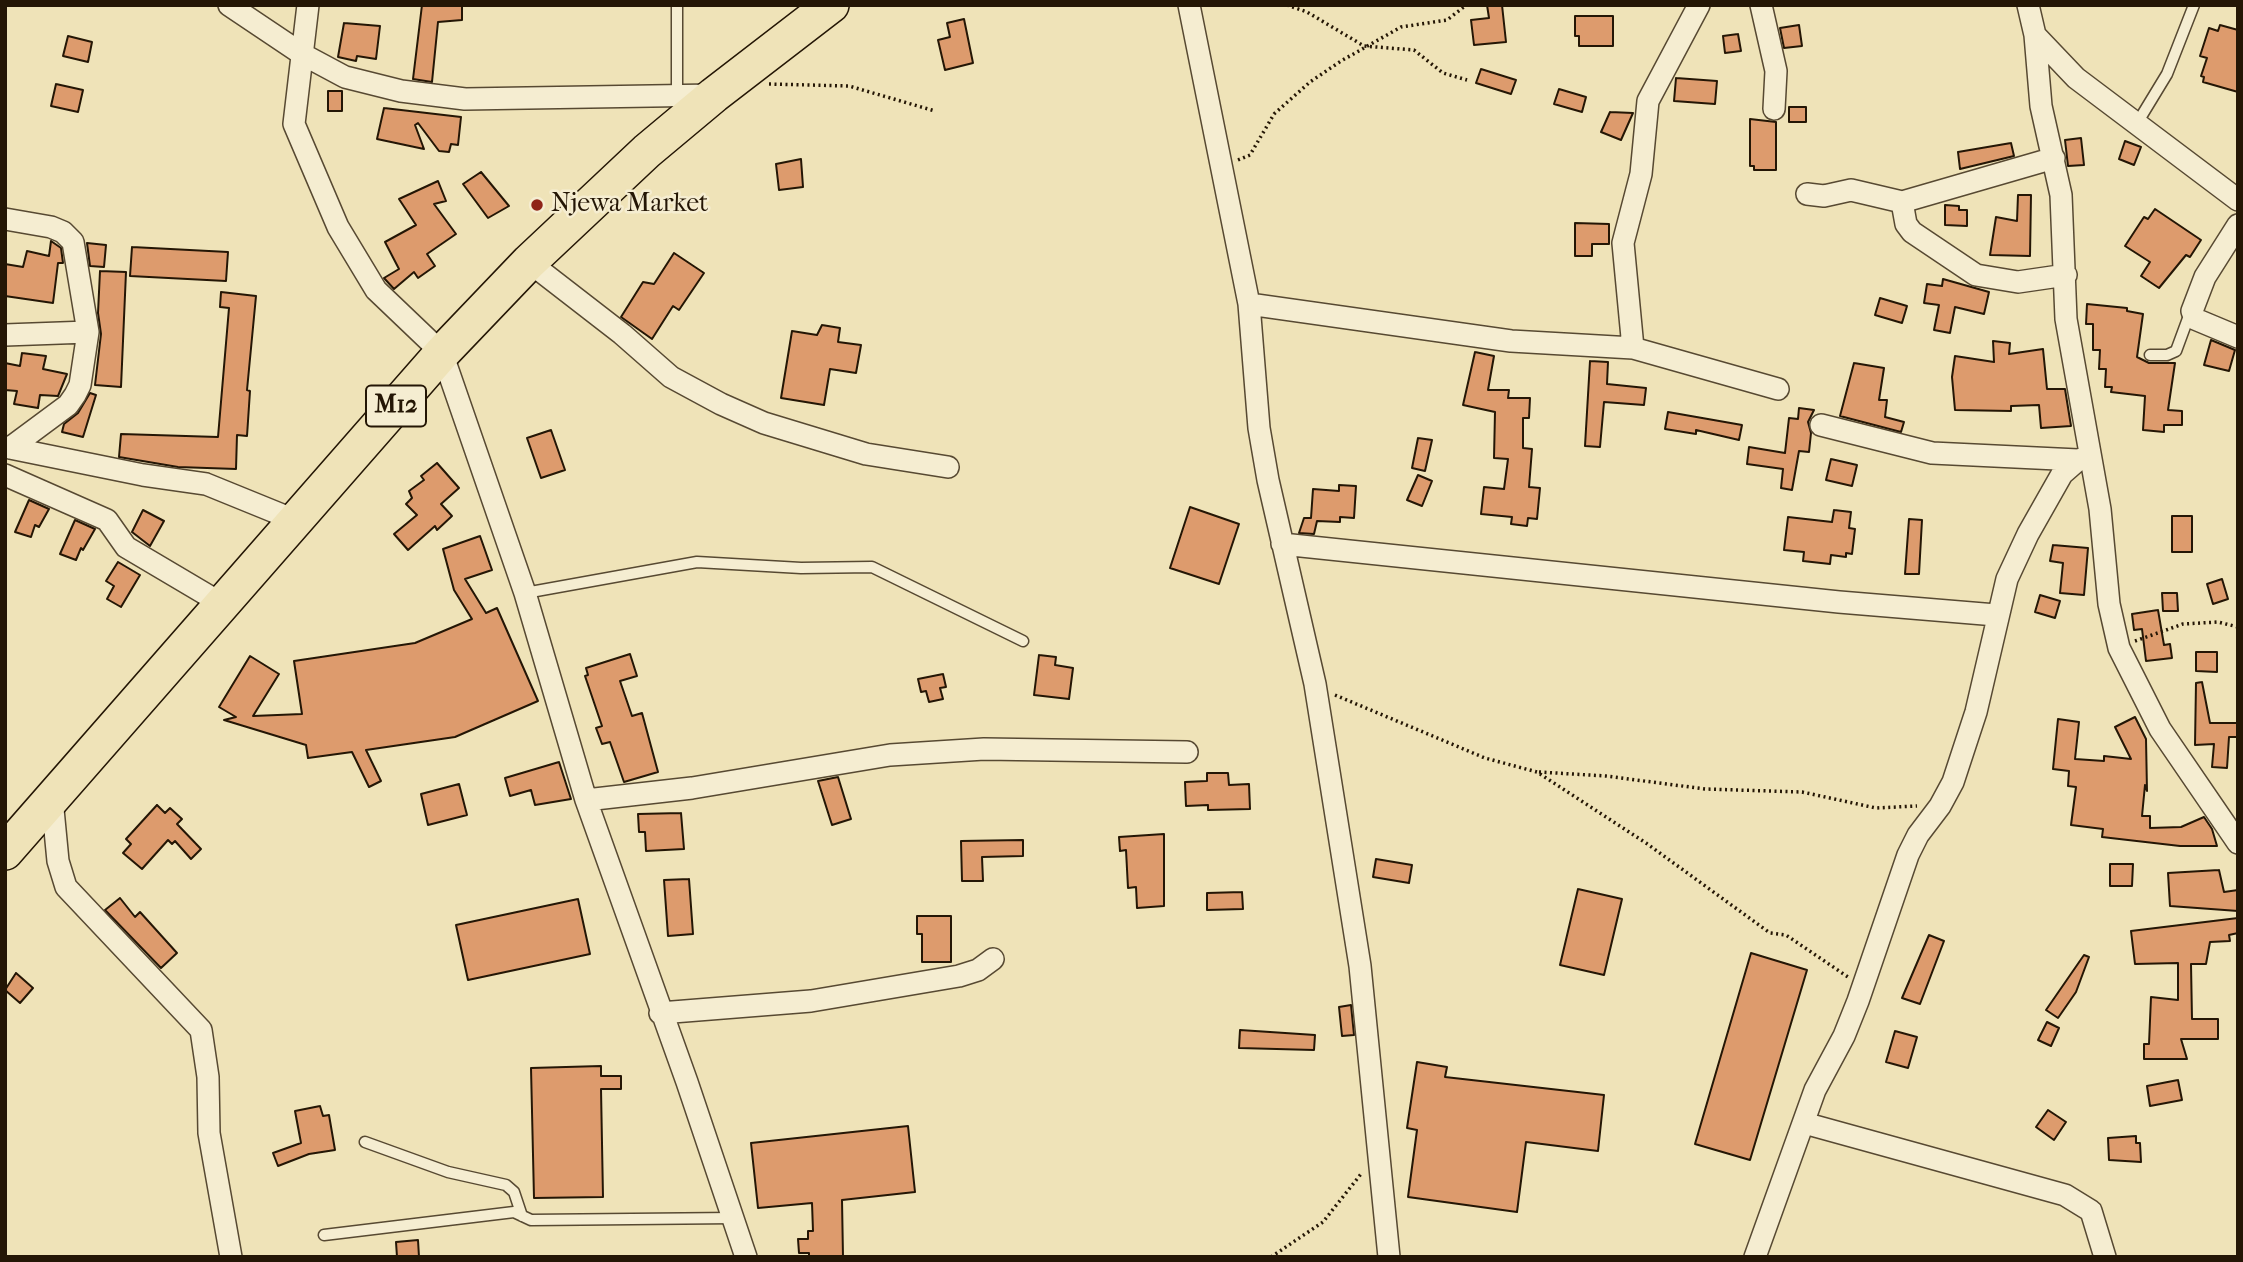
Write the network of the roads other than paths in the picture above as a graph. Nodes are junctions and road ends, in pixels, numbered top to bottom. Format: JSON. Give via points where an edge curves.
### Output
{"nodes":[{"id":1,"x":229,"y":5,"type":"edge"},
{"id":2,"x":308,"y":5,"type":"edge"},
{"id":3,"x":677,"y":5,"type":"edge"},
{"id":4,"x":1189,"y":5,"type":"edge"},
{"id":5,"x":1699,"y":5,"type":"edge"},
{"id":6,"x":1761,"y":5,"type":"edge"},
{"id":7,"x":2028,"y":5,"type":"edge"},
{"id":8,"x":2194,"y":5,"type":"edge"},
{"id":9,"x":816,"y":12,"type":"edge"},
{"id":10,"x":2035,"y":35,"type":"junction"},
{"id":11,"x":302,"y":54,"type":"junction"},
{"id":12,"x":722,"y":88,"type":"junction"},
{"id":13,"x":677,"y":94,"type":"junction"},
{"id":14,"x":1774,"y":109,"type":"dead end"},
{"id":15,"x":2136,"y":125,"type":"junction"},
{"id":16,"x":2054,"y":158,"type":"junction"},
{"id":17,"x":1807,"y":194,"type":"dead end"},
{"id":18,"x":2238,"y":200,"type":"edge"},
{"id":19,"x":1902,"y":202,"type":"junction"},
{"id":20,"x":5,"y":219,"type":"edge"},
{"id":21,"x":2238,"y":225,"type":"edge"},
{"id":22,"x":529,"y":262,"type":"junction"},
{"id":23,"x":2066,"y":275,"type":"junction"},
{"id":24,"x":1249,"y":304,"type":"junction"},
{"id":25,"x":2192,"y":307,"type":"junction"},
{"id":26,"x":88,"y":332,"type":"junction"},
{"id":27,"x":5,"y":335,"type":"edge"},
{"id":28,"x":2238,"y":338,"type":"edge"},
{"id":29,"x":1633,"y":348,"type":"junction"},
{"id":30,"x":442,"y":353,"type":"junction"},
{"id":31,"x":2150,"y":355,"type":"dead end"},
{"id":32,"x":1778,"y":389,"type":"dead end"},
{"id":33,"x":1821,"y":425,"type":"dead end"},
{"id":34,"x":8,"y":447,"type":"edge"},
{"id":35,"x":2084,"y":458,"type":"junction"},
{"id":36,"x":948,"y":467,"type":"dead end"},
{"id":37,"x":5,"y":475,"type":"edge"},
{"id":38,"x":297,"y":521,"type":"junction"},
{"id":39,"x":1282,"y":544,"type":"junction"},
{"id":40,"x":525,"y":593,"type":"junction"},
{"id":41,"x":223,"y":605,"type":"junction"},
{"id":42,"x":1996,"y":615,"type":"junction"},
{"id":43,"x":1023,"y":641,"type":"dead end"},
{"id":44,"x":1186,"y":752,"type":"dead end"},
{"id":45,"x":52,"y":799,"type":"junction"},
{"id":46,"x":586,"y":800,"type":"junction"},
{"id":47,"x":2238,"y":843,"type":"edge"},
{"id":48,"x":5,"y":852,"type":"edge"},
{"id":49,"x":993,"y":960,"type":"dead end"},
{"id":50,"x":660,"y":1013,"type":"junction"},
{"id":51,"x":1804,"y":1123,"type":"junction"},
{"id":52,"x":365,"y":1142,"type":"dead end"},
{"id":53,"x":522,"y":1216,"type":"junction"},
{"id":54,"x":734,"y":1218,"type":"junction"},
{"id":55,"x":324,"y":1235,"type":"dead end"},
{"id":56,"x":231,"y":1257,"type":"edge"},
{"id":57,"x":746,"y":1257,"type":"edge"},
{"id":58,"x":1389,"y":1257,"type":"edge"},
{"id":59,"x":1755,"y":1257,"type":"edge"},
{"id":60,"x":2105,"y":1257,"type":"edge"}],
"edges":[{"from":1,"to":11,"type":"street"},
{"from":2,"to":11,"type":"street"},
{"from":3,"to":13,"type":"lane"},
{"from":4,"to":24,"type":"street"},
{"from":5,"to":29,"type":"street","via":[[1648,101],[1641,174],[1623,243]]},
{"from":6,"to":14,"type":"street","via":[[1776,71]]},
{"from":7,"to":10,"type":"street"},
{"from":8,"to":15,"type":"lane","via":[[2167,74]]},
{"from":9,"to":12,"type":"highway","number":"M12"},
{"from":10,"to":15,"type":"street","via":[[2076,78]]},
{"from":10,"to":16,"type":"street","via":[[2041,106]]},
{"from":11,"to":13,"type":"street","via":[[345,77],[401,91],[465,99]]},
{"from":11,"to":30,"type":"street","via":[[294,124],[338,227],[376,290]]},
{"from":12,"to":13,"type":"street"},
{"from":12,"to":22,"type":"highway","number":"M12"},
{"from":15,"to":18,"type":"street"},
{"from":16,"to":19,"type":"street"},
{"from":16,"to":23,"type":"street"},
{"from":17,"to":19,"type":"street","via":[[1824,196],[1851,190]]},
{"from":19,"to":23,"type":"street","via":[[1912,232],[1976,275],[2018,282]]},
{"from":20,"to":26,"type":"street","via":[[51,227],[73,242]]},
{"from":21,"to":25,"type":"street"},
{"from":22,"to":30,"type":"highway","number":"M12"},
{"from":22,"to":36,"type":"street","via":[[671,377],[722,404],[764,424],[866,454]]},
{"from":23,"to":35,"type":"street","via":[[2066,319]]},
{"from":24,"to":29,"type":"street","via":[[1533,344]]},
{"from":24,"to":39,"type":"street","via":[[1259,428]]},
{"from":25,"to":28,"type":"street","via":[[2195,318]]},
{"from":25,"to":31,"type":"lane","via":[[2176,351]]},
{"from":26,"to":27,"type":"street"},
{"from":26,"to":34,"type":"street","via":[[75,395],[68,405]]},
{"from":29,"to":32,"type":"street"},
{"from":30,"to":38,"type":"highway","number":"M12"},
{"from":30,"to":40,"type":"street"},
{"from":33,"to":35,"type":"street","via":[[1932,453]]},
{"from":34,"to":38,"type":"street","via":[[206,484]]},
{"from":35,"to":42,"type":"street","via":[[2062,474],[2028,534]]},
{"from":35,"to":47,"type":"street","via":[[2100,509],[2109,604],[2119,648],[2160,729]]},
{"from":37,"to":41,"type":"street","via":[[107,520],[126,547]]},
{"from":38,"to":41,"type":"highway","number":"M12"},
{"from":39,"to":42,"type":"street"},
{"from":39,"to":58,"type":"street","via":[[1315,684],[1360,967]]},
{"from":40,"to":43,"type":"lane","via":[[697,562],[872,567]]},
{"from":40,"to":46,"type":"street"},
{"from":41,"to":45,"type":"highway","number":"M12"},
{"from":42,"to":51,"type":"street","via":[[1976,712],[1954,782],[1908,855],[1844,1036],[1815,1090]]},
{"from":44,"to":46,"type":"street","via":[[984,749],[890,755],[692,788]]},
{"from":45,"to":48,"type":"highway","number":"M12"},
{"from":45,"to":56,"type":"street","via":[[58,861],[66,887],[201,1030],[209,1133]]},
{"from":46,"to":50,"type":"street"},
{"from":49,"to":50,"type":"street","via":[[959,976],[811,1001]]},
{"from":50,"to":54,"type":"street"},
{"from":51,"to":59,"type":"street"},
{"from":51,"to":60,"type":"street","via":[[2065,1195],[2091,1211]]},
{"from":52,"to":53,"type":"lane","via":[[448,1172],[506,1185],[514,1192]]},
{"from":53,"to":54,"type":"lane","via":[[531,1220]]},
{"from":53,"to":55,"type":"lane","via":[[514,1212]]},
{"from":54,"to":57,"type":"street"}]}
